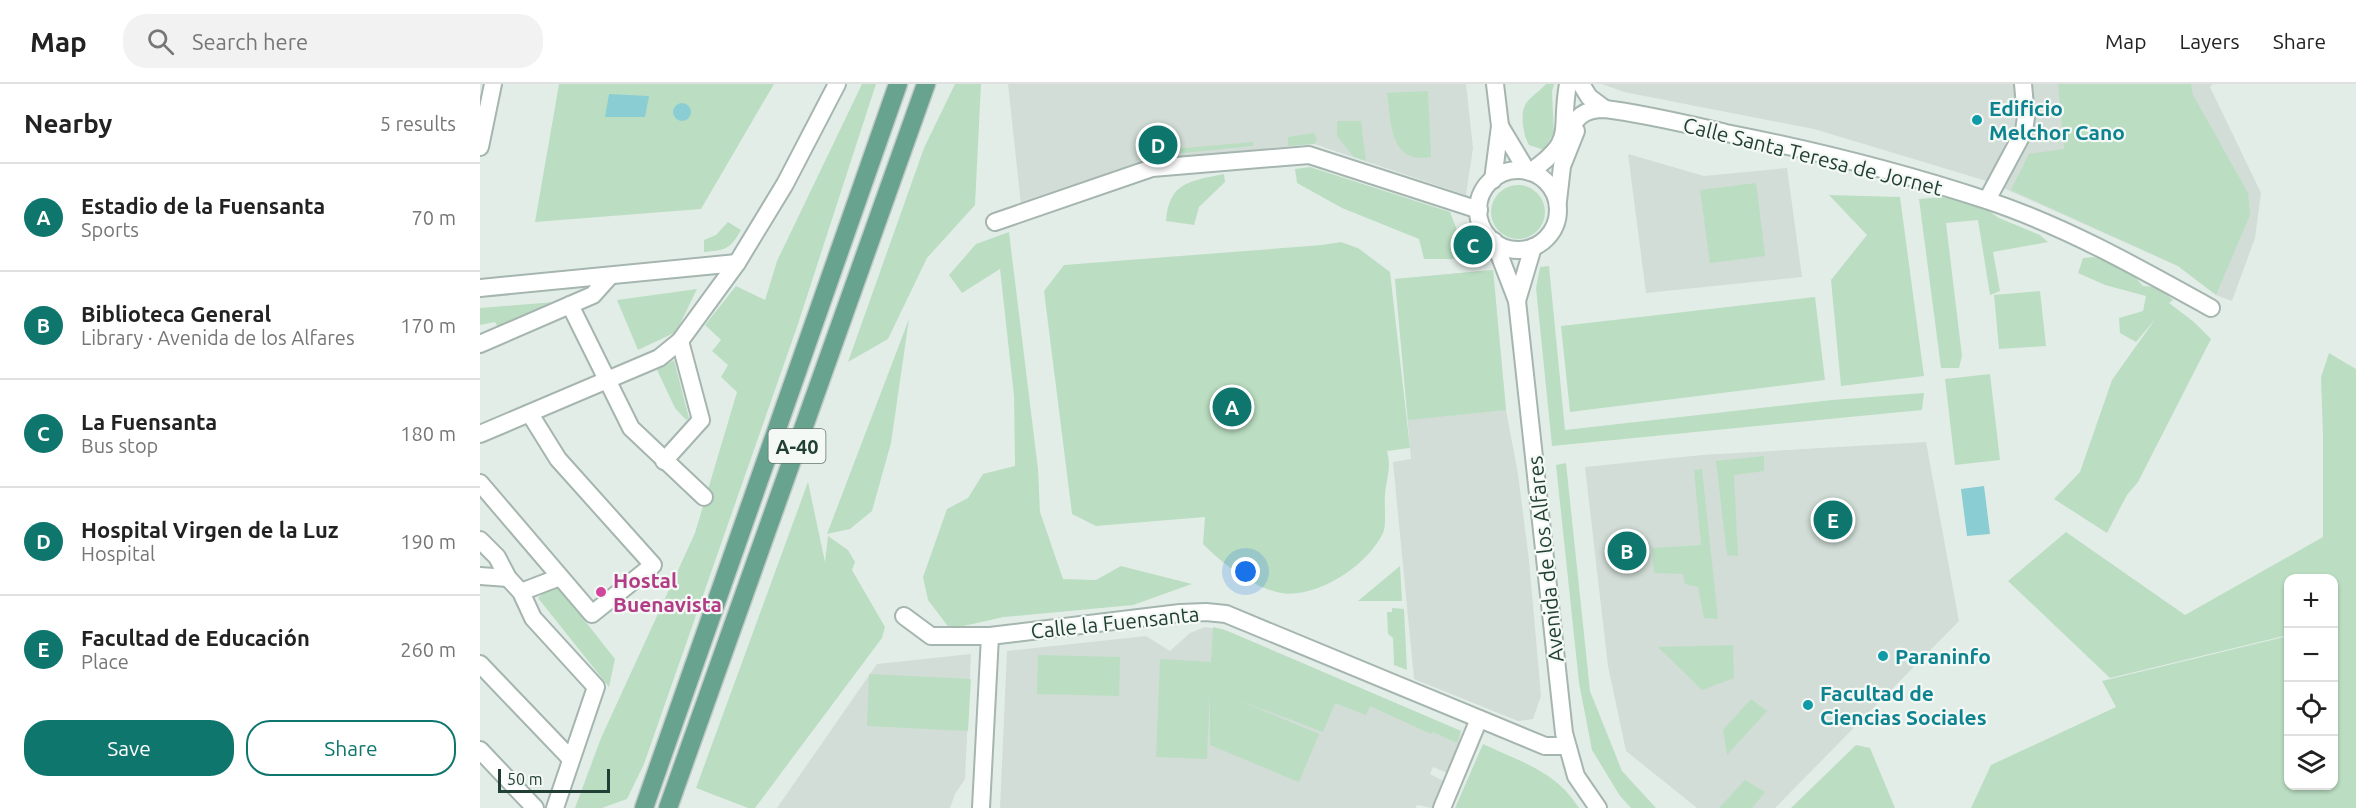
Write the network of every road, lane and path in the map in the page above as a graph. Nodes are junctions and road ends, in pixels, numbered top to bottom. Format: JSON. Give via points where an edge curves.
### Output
{"nodes":[{"id":1,"x":493,"y":84,"type":"edge"},
{"id":2,"x":837,"y":84,"type":"edge"},
{"id":3,"x":898,"y":84,"type":"edge"},
{"id":4,"x":928,"y":84,"type":"edge"},
{"id":5,"x":1495,"y":84,"type":"edge"},
{"id":6,"x":1568,"y":84,"type":"edge"},
{"id":7,"x":1581,"y":84,"type":"edge"},
{"id":8,"x":2023,"y":84,"type":"edge"},
{"id":9,"x":1605,"y":109,"type":"junction"},
{"id":10,"x":1500,"y":126,"type":"junction"},
{"id":11,"x":1563,"y":140,"type":"junction"},
{"id":12,"x":480,"y":147,"type":"edge"},
{"id":13,"x":1528,"y":172,"type":"junction"},
{"id":14,"x":1493,"y":180,"type":"junction"},
{"id":15,"x":1987,"y":200,"type":"junction"},
{"id":16,"x":1558,"y":208,"type":"junction"},
{"id":17,"x":1479,"y":210,"type":"junction"},
{"id":18,"x":995,"y":222,"type":"dead end"},
{"id":19,"x":1494,"y":241,"type":"junction"},
{"id":20,"x":1533,"y":247,"type":"junction"},
{"id":21,"x":737,"y":263,"type":"junction"},
{"id":22,"x":610,"y":276,"type":"junction"},
{"id":23,"x":480,"y":288,"type":"edge"},
{"id":24,"x":1517,"y":301,"type":"junction"},
{"id":25,"x":570,"y":305,"type":"junction"},
{"id":26,"x":2211,"y":308,"type":"dead end"},
{"id":27,"x":680,"y":341,"type":"junction"},
{"id":28,"x":480,"y":344,"type":"edge"},
{"id":29,"x":606,"y":381,"type":"junction"},
{"id":30,"x":530,"y":414,"type":"junction"},
{"id":31,"x":480,"y":435,"type":"edge"},
{"id":32,"x":663,"y":461,"type":"junction"},
{"id":33,"x":480,"y":483,"type":"edge"},
{"id":34,"x":704,"y":497,"type":"dead end"},
{"id":35,"x":480,"y":540,"type":"edge"},
{"id":36,"x":480,"y":576,"type":"edge"},
{"id":37,"x":560,"y":577,"type":"junction"},
{"id":38,"x":508,"y":578,"type":"junction"},
{"id":39,"x":521,"y":592,"type":"junction"},
{"id":40,"x":903,"y":616,"type":"dead end"},
{"id":41,"x":990,"y":636,"type":"junction"},
{"id":42,"x":480,"y":664,"type":"edge"},
{"id":43,"x":1479,"y":718,"type":"junction"},
{"id":44,"x":1566,"y":746,"type":"junction"},
{"id":45,"x":480,"y":750,"type":"edge"},
{"id":46,"x":571,"y":759,"type":"junction"},
{"id":47,"x":535,"y":808,"type":"edge"},
{"id":48,"x":555,"y":808,"type":"edge"},
{"id":49,"x":644,"y":808,"type":"edge"},
{"id":50,"x":668,"y":808,"type":"edge"},
{"id":51,"x":981,"y":808,"type":"edge"},
{"id":52,"x":1442,"y":808,"type":"edge"},
{"id":53,"x":1598,"y":808,"type":"edge"}],
"edges":[{"from":1,"to":12,"type":"street"},
{"from":2,"to":21,"type":"street","via":[[785,184]]},
{"from":3,"to":49,"type":"main road","number":"A-40"},
{"from":4,"to":50,"type":"main road","number":"A-40"},
{"from":5,"to":10,"type":"street"},
{"from":6,"to":11,"type":"street"},
{"from":7,"to":9,"type":"street"},
{"from":8,"to":15,"type":"street","via":[[2024,131]]},
{"from":9,"to":11,"type":"street","via":[[1584,112]]},
{"from":9,"to":15,"type":"street","name":"Calle Santa Teresa de Jornet","via":[[1773,142]]},
{"from":9,"to":16,"type":"street","via":[[1588,118],[1575,133],[1562,166]]},
{"from":10,"to":13,"type":"street"},
{"from":10,"to":14,"type":"street"},
{"from":11,"to":13,"type":"street","via":[[1549,159]]},
{"from":13,"to":14,"type":"street","via":[[1506,172]]},
{"from":13,"to":16,"type":"street","via":[[1551,188]]},
{"from":14,"to":17,"type":"street","via":[[1482,195]]},
{"from":15,"to":26,"type":"street","name":"Calle Santa Teresa de Jornet","via":[[2109,252]]},
{"from":16,"to":20,"type":"street","via":[[1553,229]]},
{"from":17,"to":18,"type":"street","via":[[1309,155],[1152,168]]},
{"from":17,"to":19,"type":"street","via":[[1483,227]]},
{"from":19,"to":20,"type":"street","via":[[1510,249]]},
{"from":19,"to":24,"type":"street","name":"Avenida de los Alfares"},
{"from":20,"to":24,"type":"street","name":"Avenida de los Alfares"},
{"from":21,"to":22,"type":"street"},
{"from":21,"to":27,"type":"street"},
{"from":22,"to":23,"type":"street"},
{"from":22,"to":25,"type":"street","via":[[593,295]]},
{"from":24,"to":44,"type":"street","name":"Avenida de los Alfares"},
{"from":25,"to":28,"type":"street"},
{"from":25,"to":29,"type":"street"},
{"from":27,"to":29,"type":"street","via":[[658,357]]},
{"from":27,"to":32,"type":"street","via":[[701,420]]},
{"from":29,"to":30,"type":"street"},
{"from":29,"to":32,"type":"street","via":[[631,428]]},
{"from":30,"to":31,"type":"street"},
{"from":30,"to":37,"type":"street","via":[[558,459],[653,565],[592,614]]},
{"from":32,"to":34,"type":"street"},
{"from":33,"to":37,"type":"street"},
{"from":35,"to":38,"type":"street","via":[[497,557]]},
{"from":36,"to":38,"type":"street"},
{"from":37,"to":39,"type":"street"},
{"from":38,"to":39,"type":"street"},
{"from":39,"to":46,"type":"street","via":[[533,618],[596,687]]},
{"from":40,"to":41,"type":"street","name":"Calle la Fuensanta","via":[[931,636]]},
{"from":41,"to":43,"type":"street","name":"Calle la Fuensanta","via":[[1180,613],[1226,614]]},
{"from":41,"to":51,"type":"street"},
{"from":42,"to":46,"type":"street"},
{"from":43,"to":44,"type":"street","name":"Calle la Fuensanta","via":[[1545,746]]},
{"from":43,"to":52,"type":"street"},
{"from":44,"to":53,"type":"street","name":"Avenida de los Alfares","via":[[1576,776]]},
{"from":45,"to":47,"type":"street"},
{"from":46,"to":48,"type":"street"}]}
